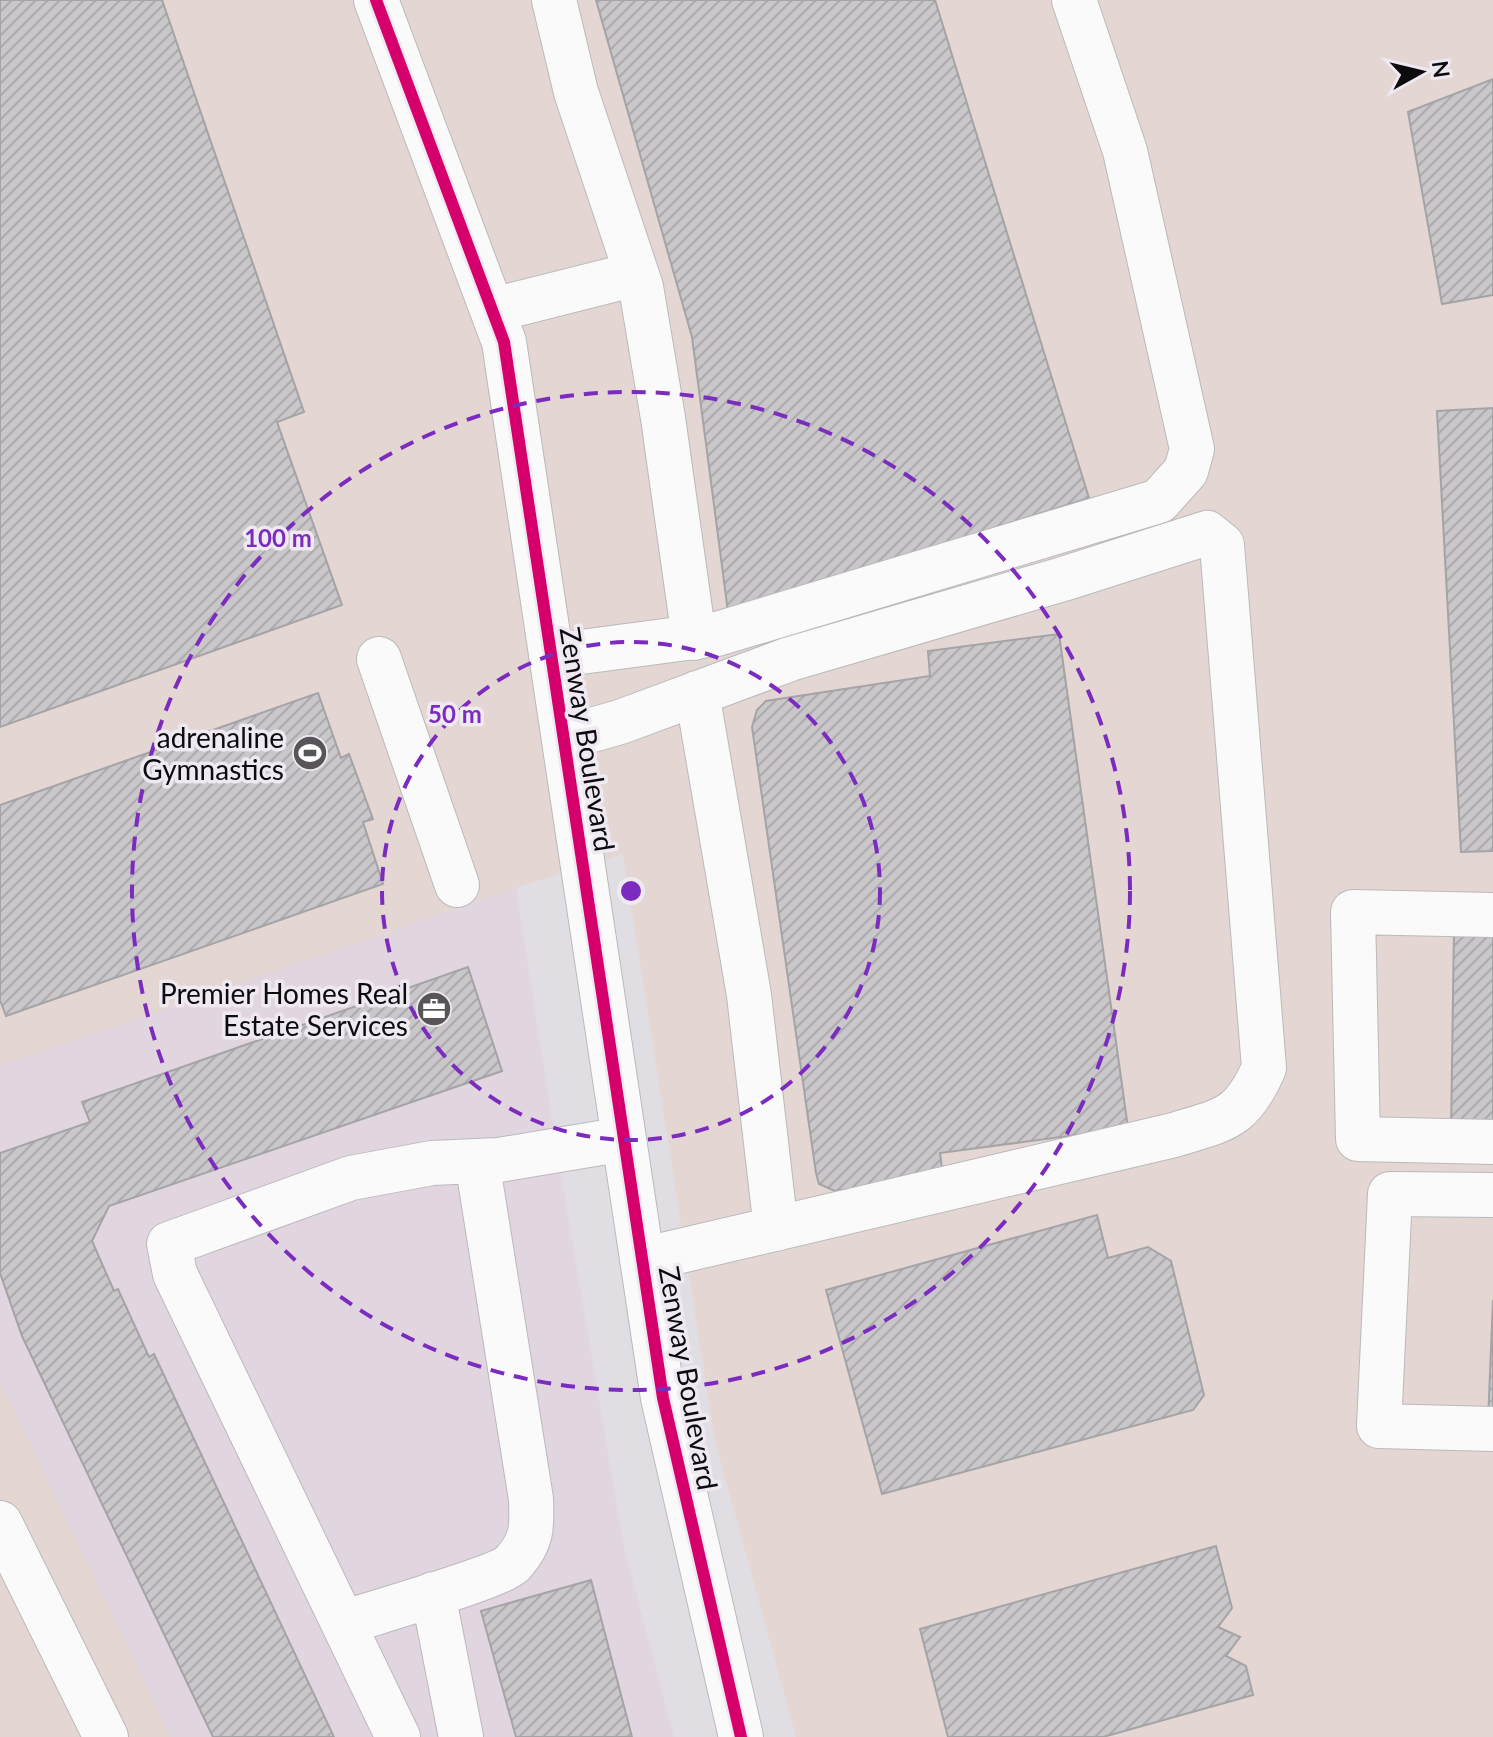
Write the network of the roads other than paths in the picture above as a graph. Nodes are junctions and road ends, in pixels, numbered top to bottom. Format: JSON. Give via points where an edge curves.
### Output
{"nodes":[{"id":1,"x":376,"y":0,"type":"edge"},
{"id":2,"x":554,"y":0,"type":"edge"},
{"id":3,"x":1074,"y":0,"type":"edge"},
{"id":4,"x":636,"y":274,"type":"junction"},
{"id":5,"x":493,"y":310,"type":"junction"},
{"id":6,"x":694,"y":638,"type":"junction"},
{"id":7,"x":551,"y":656,"type":"junction"},
{"id":8,"x":379,"y":659,"type":"dead end"},
{"id":9,"x":697,"y":693,"type":"junction"},
{"id":10,"x":564,"y":738,"type":"junction"},
{"id":11,"x":457,"y":885,"type":"dead end"},
{"id":12,"x":1493,"y":915,"type":"edge"},
{"id":13,"x":624,"y":1139,"type":"junction"},
{"id":14,"x":1493,"y":1142,"type":"edge"},
{"id":15,"x":477,"y":1161,"type":"junction"},
{"id":16,"x":1493,"y":1195,"type":"edge"},
{"id":17,"x":776,"y":1229,"type":"junction"},
{"id":18,"x":642,"y":1260,"type":"junction"},
{"id":19,"x":1493,"y":1429,"type":"edge"},
{"id":20,"x":0,"y":1523,"type":"edge"},
{"id":21,"x":433,"y":1594,"type":"junction"},
{"id":22,"x":343,"y":1623,"type":"junction"},
{"id":23,"x":106,"y":1737,"type":"edge"},
{"id":24,"x":398,"y":1737,"type":"edge"},
{"id":25,"x":461,"y":1737,"type":"edge"},
{"id":26,"x":741,"y":1737,"type":"edge"}],
"edges":[{"from":1,"to":5,"type":"street","name":"Zenway Boulevard"},
{"from":2,"to":4,"type":"street","via":[[576,92]]},
{"from":3,"to":6,"type":"street","via":[[1125,151],[1192,449],[1186,471],[1159,501]]},
{"from":4,"to":5,"type":"street"},
{"from":4,"to":6,"type":"street","via":[[663,418]]},
{"from":5,"to":7,"type":"street","name":"Zenway Boulevard","via":[[504,342]]},
{"from":6,"to":7,"type":"street"},
{"from":7,"to":10,"type":"street","name":"Zenway Boulevard"},
{"from":8,"to":11,"type":"street"},
{"from":9,"to":10,"type":"street"},
{"from":9,"to":17,"type":"street","via":[[749,995]]},
{"from":9,"to":17,"type":"street","via":[[790,659],[1207,533],[1222,545],[1264,1068],[1254,1091],[1230,1118],[1174,1135]]},
{"from":10,"to":13,"type":"street","name":"Zenway Boulevard"},
{"from":12,"to":14,"type":"street","via":[[1353,912],[1358,1139]]},
{"from":13,"to":15,"type":"street"},
{"from":13,"to":18,"type":"street","name":"Zenway Boulevard"},
{"from":15,"to":21,"type":"street","via":[[533,1531],[512,1565]]},
{"from":15,"to":22,"type":"street","via":[[432,1163],[351,1178],[169,1244],[175,1274]]},
{"from":16,"to":19,"type":"street","via":[[1390,1194],[1379,1426]]},
{"from":17,"to":18,"type":"street"},
{"from":18,"to":26,"type":"street","name":"Zenway Boulevard","via":[[663,1398]]},
{"from":20,"to":23,"type":"street"},
{"from":21,"to":22,"type":"street"},
{"from":21,"to":25,"type":"street"},
{"from":22,"to":24,"type":"street"}]}
